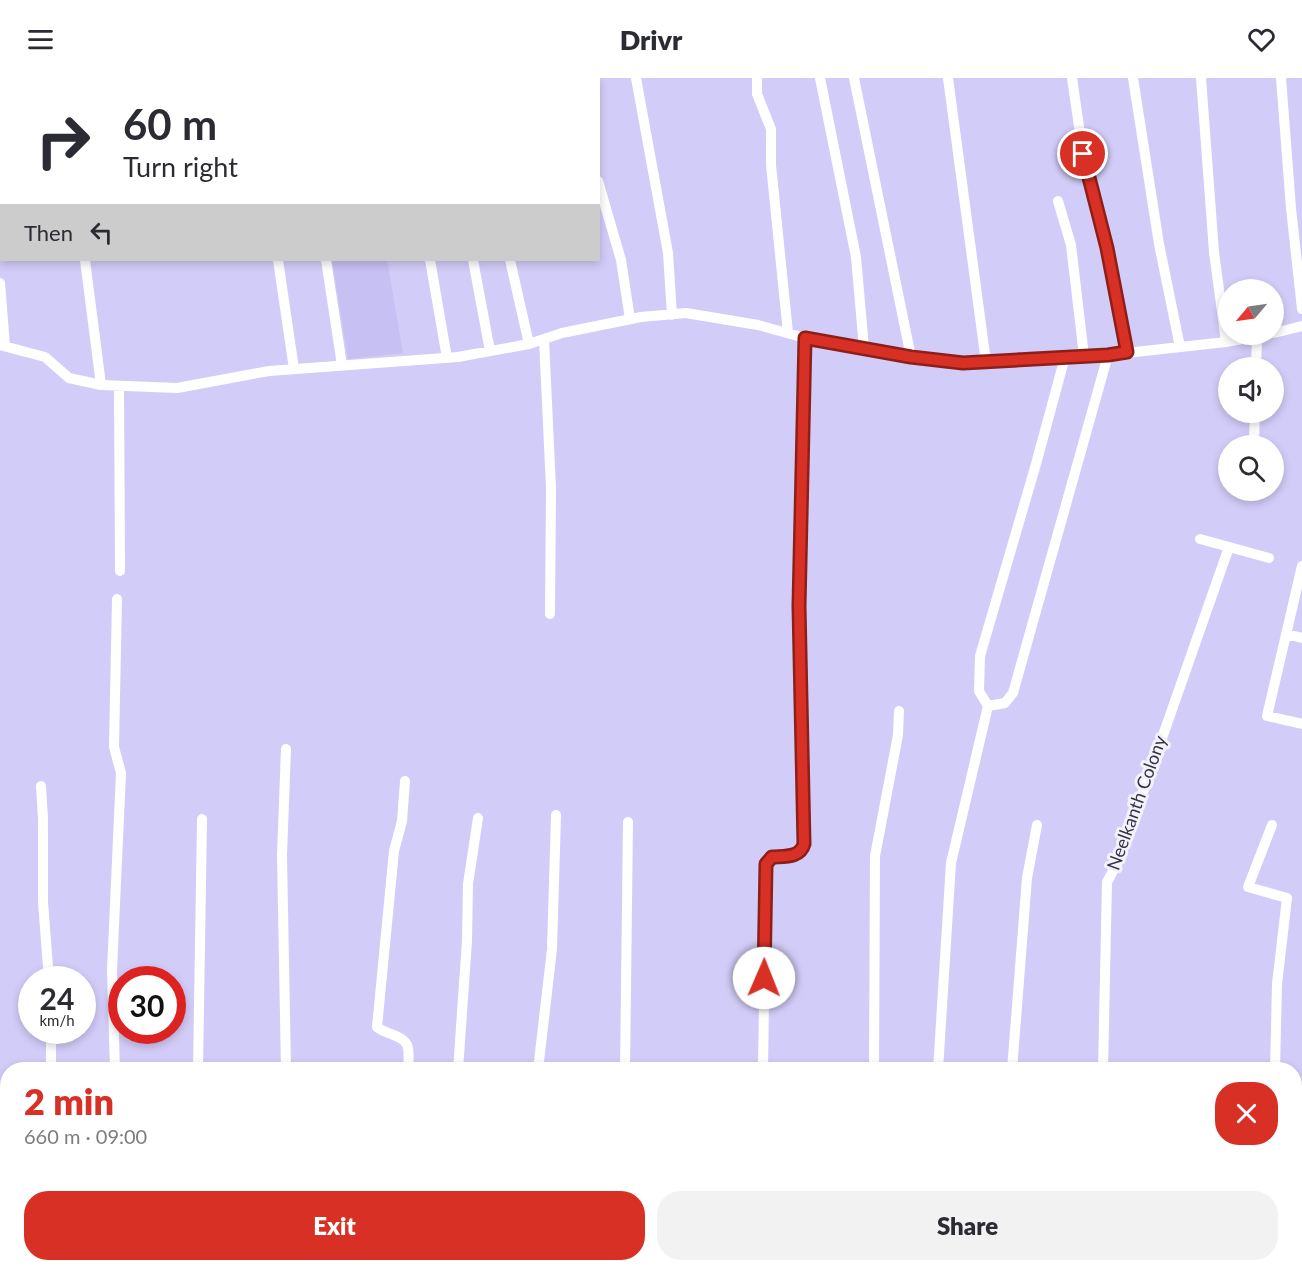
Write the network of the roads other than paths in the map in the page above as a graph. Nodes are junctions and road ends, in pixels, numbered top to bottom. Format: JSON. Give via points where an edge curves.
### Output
{"nodes":[{"id":1,"x":636,"y":78,"type":"edge"},
{"id":2,"x":757,"y":78,"type":"edge"},
{"id":3,"x":820,"y":78,"type":"edge"},
{"id":4,"x":854,"y":78,"type":"edge"},
{"id":5,"x":948,"y":78,"type":"edge"},
{"id":6,"x":1072,"y":78,"type":"edge"},
{"id":7,"x":1133,"y":78,"type":"edge"},
{"id":8,"x":1201,"y":78,"type":"edge"},
{"id":9,"x":1281,"y":78,"type":"edge"},
{"id":10,"x":600,"y":189,"type":"edge"},
{"id":11,"x":1058,"y":201,"type":"dead end"},
{"id":12,"x":85,"y":261,"type":"edge"},
{"id":13,"x":278,"y":261,"type":"edge"},
{"id":14,"x":326,"y":261,"type":"edge"},
{"id":15,"x":430,"y":261,"type":"edge"},
{"id":16,"x":472,"y":261,"type":"edge"},
{"id":17,"x":510,"y":261,"type":"edge"},
{"id":18,"x":1218,"y":279,"type":"edge"},
{"id":19,"x":0,"y":283,"type":"edge"},
{"id":20,"x":1302,"y":309,"type":"edge"},
{"id":21,"x":672,"y":315,"type":"junction"},
{"id":22,"x":630,"y":320,"type":"junction"},
{"id":23,"x":1302,"y":326,"type":"edge"},
{"id":24,"x":1284,"y":330,"type":"edge"},
{"id":25,"x":788,"y":333,"type":"junction"},
{"id":26,"x":805,"y":338,"type":"junction"},
{"id":27,"x":544,"y":339,"type":"junction"},
{"id":28,"x":1218,"y":343,"type":"edge"},
{"id":29,"x":529,"y":344,"type":"junction"},
{"id":30,"x":3,"y":346,"type":"edge"},
{"id":31,"x":1180,"y":347,"type":"junction"},
{"id":32,"x":864,"y":348,"type":"junction"},
{"id":33,"x":490,"y":351,"type":"junction"},
{"id":34,"x":1127,"y":352,"type":"junction"},
{"id":35,"x":1108,"y":355,"type":"junction"},
{"id":36,"x":1084,"y":356,"type":"junction"},
{"id":37,"x":911,"y":357,"type":"junction"},
{"id":38,"x":1065,"y":357,"type":"junction"},
{"id":39,"x":447,"y":358,"type":"junction"},
{"id":40,"x":986,"y":362,"type":"junction"},
{"id":41,"x":342,"y":365,"type":"junction"},
{"id":42,"x":294,"y":369,"type":"junction"},
{"id":43,"x":101,"y":385,"type":"junction"},
{"id":44,"x":119,"y":386,"type":"junction"},
{"id":45,"x":1200,"y":539,"type":"dead end"},
{"id":46,"x":1229,"y":547,"type":"junction"},
{"id":47,"x":1269,"y":558,"type":"dead end"},
{"id":48,"x":1302,"y":566,"type":"edge"},
{"id":49,"x":120,"y":571,"type":"dead end"},
{"id":50,"x":117,"y":599,"type":"dead end"},
{"id":51,"x":550,"y":614,"type":"dead end"},
{"id":52,"x":1286,"y":634,"type":"junction"},
{"id":53,"x":1302,"y":638,"type":"edge"},
{"id":54,"x":988,"y":706,"type":"junction"},
{"id":55,"x":899,"y":711,"type":"dead end"},
{"id":56,"x":1302,"y":724,"type":"edge"},
{"id":57,"x":286,"y":749,"type":"dead end"},
{"id":58,"x":405,"y":781,"type":"dead end"},
{"id":59,"x":41,"y":786,"type":"dead end"},
{"id":60,"x":556,"y":815,"type":"dead end"},
{"id":61,"x":478,"y":818,"type":"dead end"},
{"id":62,"x":202,"y":819,"type":"dead end"},
{"id":63,"x":628,"y":822,"type":"dead end"},
{"id":64,"x":1037,"y":825,"type":"dead end"},
{"id":65,"x":1272,"y":825,"type":"dead end"},
{"id":66,"x":48,"y":966,"type":"edge"},
{"id":67,"x":51,"y":1044,"type":"edge"},
{"id":68,"x":51,"y":1062,"type":"edge"},
{"id":69,"x":115,"y":1062,"type":"edge"},
{"id":70,"x":198,"y":1062,"type":"edge"},
{"id":71,"x":286,"y":1062,"type":"edge"},
{"id":72,"x":408,"y":1062,"type":"edge"},
{"id":73,"x":459,"y":1062,"type":"edge"},
{"id":74,"x":539,"y":1062,"type":"edge"},
{"id":75,"x":625,"y":1062,"type":"edge"},
{"id":76,"x":763,"y":1062,"type":"edge"},
{"id":77,"x":874,"y":1062,"type":"edge"},
{"id":78,"x":939,"y":1062,"type":"edge"},
{"id":79,"x":1013,"y":1062,"type":"edge"},
{"id":80,"x":1103,"y":1062,"type":"edge"},
{"id":81,"x":1275,"y":1062,"type":"edge"}],
"edges":[{"from":1,"to":21,"type":"street","via":[[668,253]]},
{"from":2,"to":25,"type":"street","via":[[758,94],[771,129]]},
{"from":3,"to":32,"type":"street","via":[[856,257]]},
{"from":4,"to":37,"type":"street"},
{"from":5,"to":40,"type":"street"},
{"from":6,"to":34,"type":"street","via":[[1083,154],[1107,248]]},
{"from":7,"to":31,"type":"street"},
{"from":8,"to":18,"type":"street"},
{"from":9,"to":20,"type":"street"},
{"from":10,"to":22,"type":"street","via":[[621,260]]},
{"from":11,"to":36,"type":"street","via":[[1071,245]]},
{"from":12,"to":43,"type":"street"},
{"from":13,"to":42,"type":"street"},
{"from":14,"to":41,"type":"street"},
{"from":15,"to":39,"type":"street"},
{"from":16,"to":33,"type":"street"},
{"from":17,"to":29,"type":"street"},
{"from":19,"to":30,"type":"street"},
{"from":21,"to":22,"type":"street"},
{"from":21,"to":25,"type":"street","via":[[717,318]]},
{"from":22,"to":27,"type":"street"},
{"from":23,"to":24,"type":"street"},
{"from":25,"to":26,"type":"street"},
{"from":26,"to":32,"type":"street"},
{"from":26,"to":76,"type":"street","via":[[799,606],[804,844],[796,855],[772,857],[766,864]]},
{"from":27,"to":29,"type":"street"},
{"from":27,"to":51,"type":"street","via":[[551,488]]},
{"from":28,"to":31,"type":"street"},
{"from":29,"to":33,"type":"street"},
{"from":30,"to":43,"type":"street","via":[[45,357],[69,378]]},
{"from":31,"to":34,"type":"street"},
{"from":32,"to":37,"type":"street"},
{"from":33,"to":39,"type":"street"},
{"from":34,"to":35,"type":"street"},
{"from":35,"to":36,"type":"street"},
{"from":35,"to":54,"type":"street","via":[[1013,693],[1005,703]]},
{"from":36,"to":38,"type":"street"},
{"from":37,"to":40,"type":"street"},
{"from":38,"to":40,"type":"street"},
{"from":38,"to":54,"type":"street","via":[[980,656],[979,691]]},
{"from":39,"to":41,"type":"street"},
{"from":41,"to":42,"type":"street"},
{"from":42,"to":44,"type":"street","via":[[177,388]]},
{"from":43,"to":44,"type":"street"},
{"from":44,"to":49,"type":"street"},
{"from":45,"to":46,"type":"street"},
{"from":46,"to":47,"type":"street"},
{"from":46,"to":80,"type":"street","name":"Neelkanth Colony","via":[[1119,858],[1107,882]]},
{"from":48,"to":52,"type":"street"},
{"from":50,"to":69,"type":"street","via":[[114,747],[120,773],[112,969]]},
{"from":52,"to":53,"type":"street"},
{"from":52,"to":56,"type":"street","via":[[1267,716]]},
{"from":54,"to":78,"type":"street","via":[[951,863]]},
{"from":55,"to":77,"type":"street","via":[[875,856]]},
{"from":57,"to":71,"type":"street","via":[[282,855]]},
{"from":58,"to":72,"type":"street","via":[[402,821],[393,851],[377,1027],[406,1042]]},
{"from":59,"to":66,"type":"street"},
{"from":60,"to":74,"type":"street","via":[[552,949]]},
{"from":61,"to":73,"type":"street","via":[[468,884]]},
{"from":62,"to":70,"type":"street"},
{"from":63,"to":75,"type":"street"},
{"from":64,"to":79,"type":"street","via":[[1027,878]]},
{"from":65,"to":81,"type":"street","via":[[1248,887],[1287,898],[1277,984]]},
{"from":67,"to":68,"type":"street"}]}
